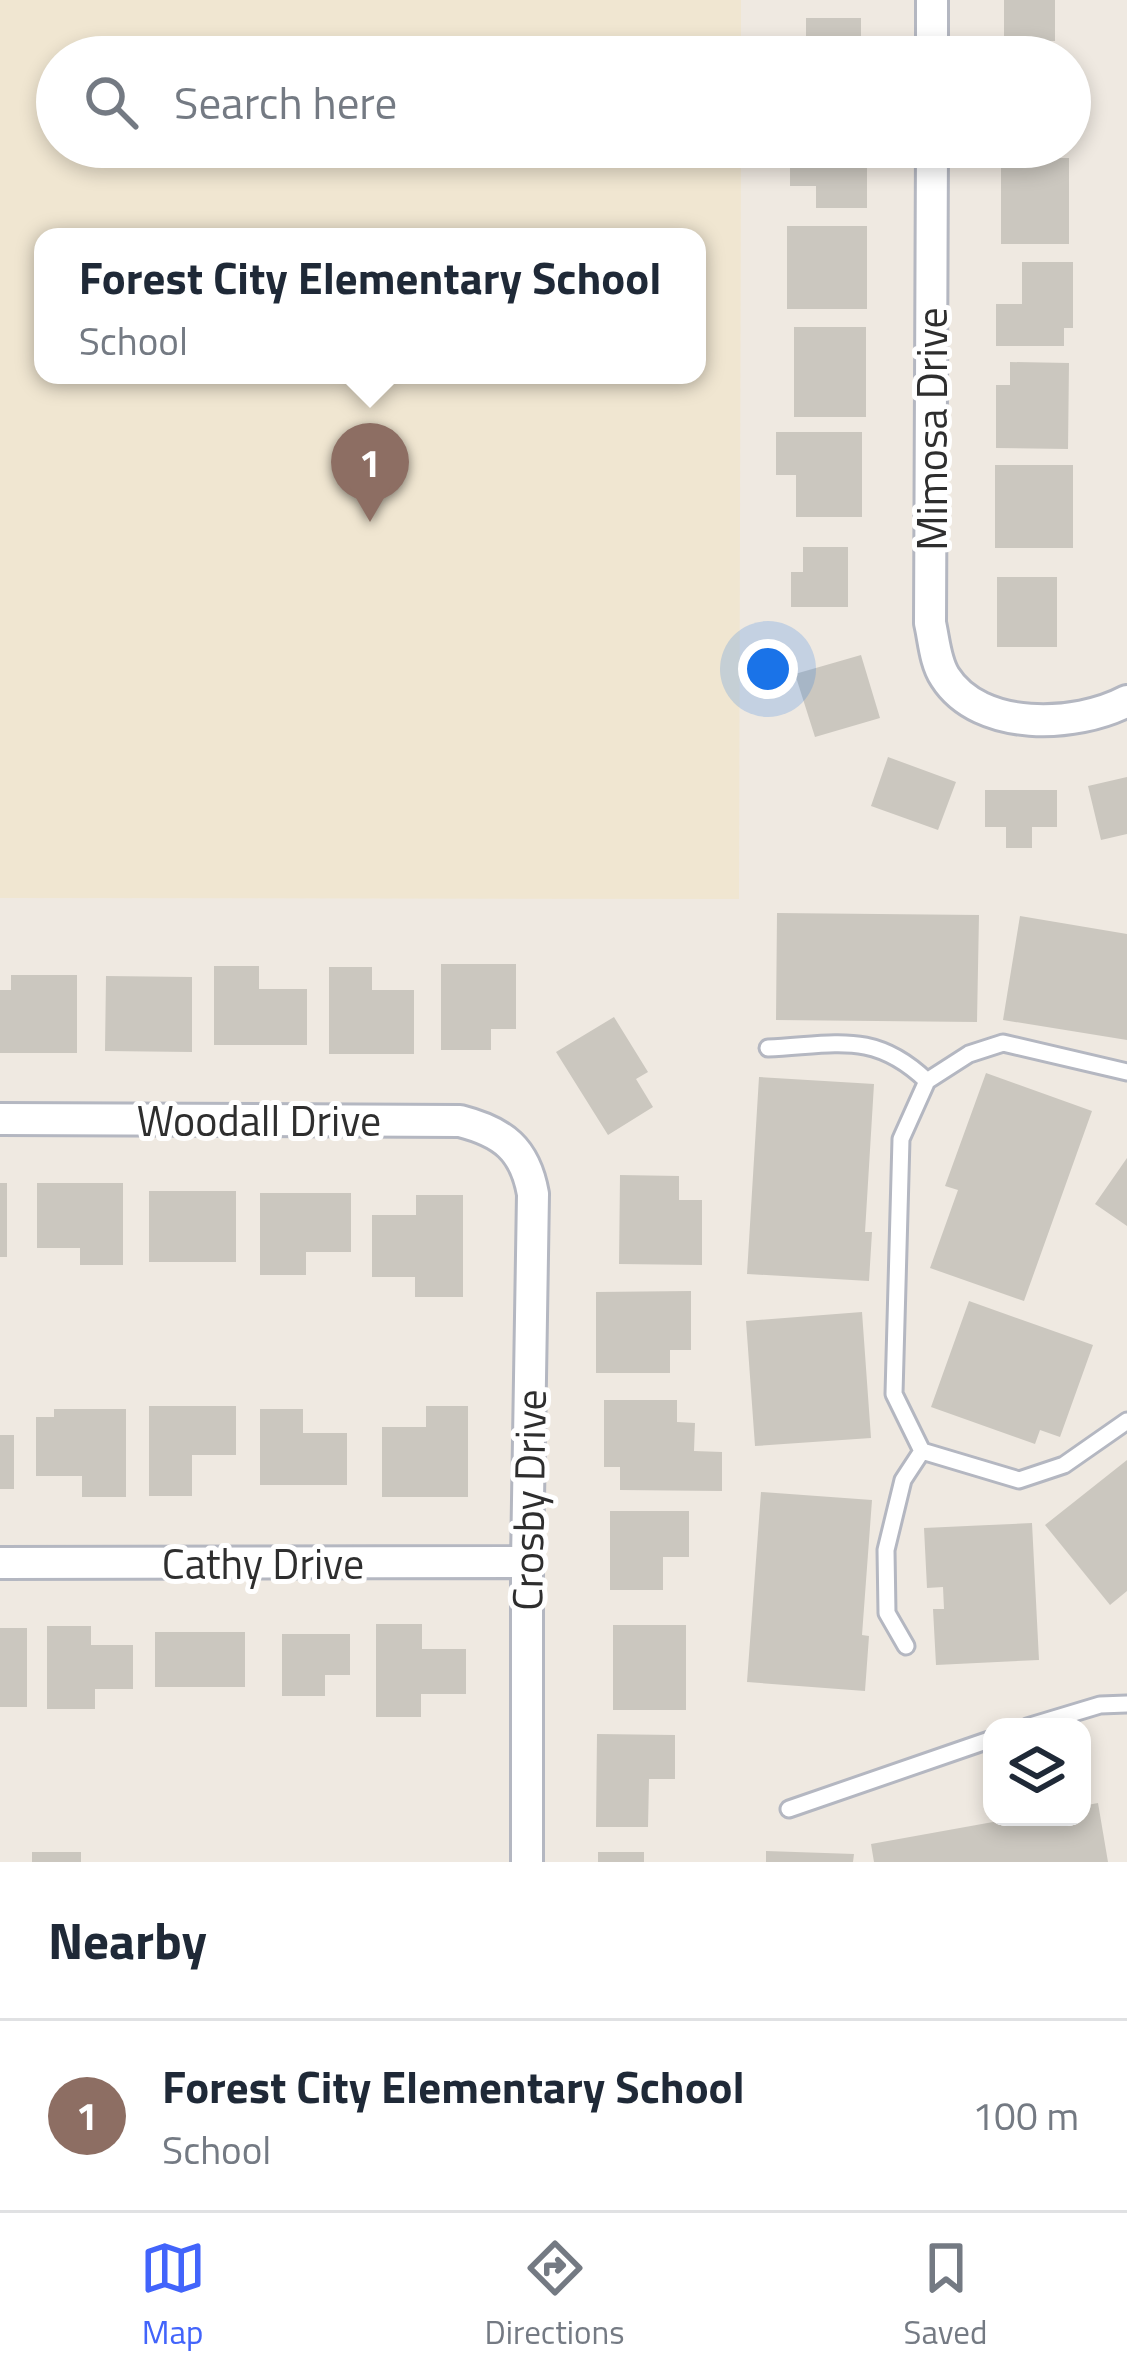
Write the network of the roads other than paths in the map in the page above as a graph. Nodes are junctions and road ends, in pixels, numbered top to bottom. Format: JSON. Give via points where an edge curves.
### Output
{"nodes":[{"id":1,"x":932,"y":0,"type":"edge"},
{"id":2,"x":932,"y":36,"type":"edge"},
{"id":3,"x":932,"y":168,"type":"edge"},
{"id":4,"x":1127,"y":700,"type":"edge"},
{"id":5,"x":768,"y":1048,"type":"dead end"},
{"id":6,"x":1127,"y":1072,"type":"edge"},
{"id":7,"x":926,"y":1082,"type":"junction"},
{"id":8,"x":0,"y":1119,"type":"edge"},
{"id":9,"x":512,"y":1142,"type":"joint"},
{"id":10,"x":1127,"y":1421,"type":"edge"},
{"id":11,"x":922,"y":1450,"type":"junction"},
{"id":12,"x":527,"y":1562,"type":"junction"},
{"id":13,"x":0,"y":1564,"type":"edge"},
{"id":14,"x":906,"y":1646,"type":"dead end"},
{"id":15,"x":1127,"y":1704,"type":"edge"},
{"id":16,"x":1057,"y":1718,"type":"edge"},
{"id":17,"x":983,"y":1742,"type":"edge"},
{"id":18,"x":789,"y":1808,"type":"dead end"},
{"id":19,"x":527,"y":1862,"type":"edge"}],
"edges":[{"from":1,"to":2,"type":"street"},
{"from":3,"to":4,"type":"street","name":"Mimosa Drive","via":[[930,622],[945,677],[967,701],[1000,716],[1082,717]]},
{"from":5,"to":7,"type":"lane","via":[[869,1043]]},
{"from":6,"to":7,"type":"lane","via":[[1003,1043]]},
{"from":7,"to":11,"type":"lane","via":[[902,1139],[894,1394]]},
{"from":8,"to":9,"type":"street","name":"Woodall Drive","via":[[460,1121]]},
{"from":9,"to":12,"type":"street","name":"Crosby Drive","via":[[533,1194]]},
{"from":10,"to":11,"type":"lane","via":[[1064,1465],[1019,1480]]},
{"from":11,"to":14,"type":"lane","via":[[903,1480],[886,1550],[886,1612]]},
{"from":12,"to":13,"type":"street","name":"Cathy Drive"},
{"from":12,"to":19,"type":"street","name":"Crosby Drive"},
{"from":15,"to":16,"type":"lane"},
{"from":17,"to":18,"type":"lane"}]}
